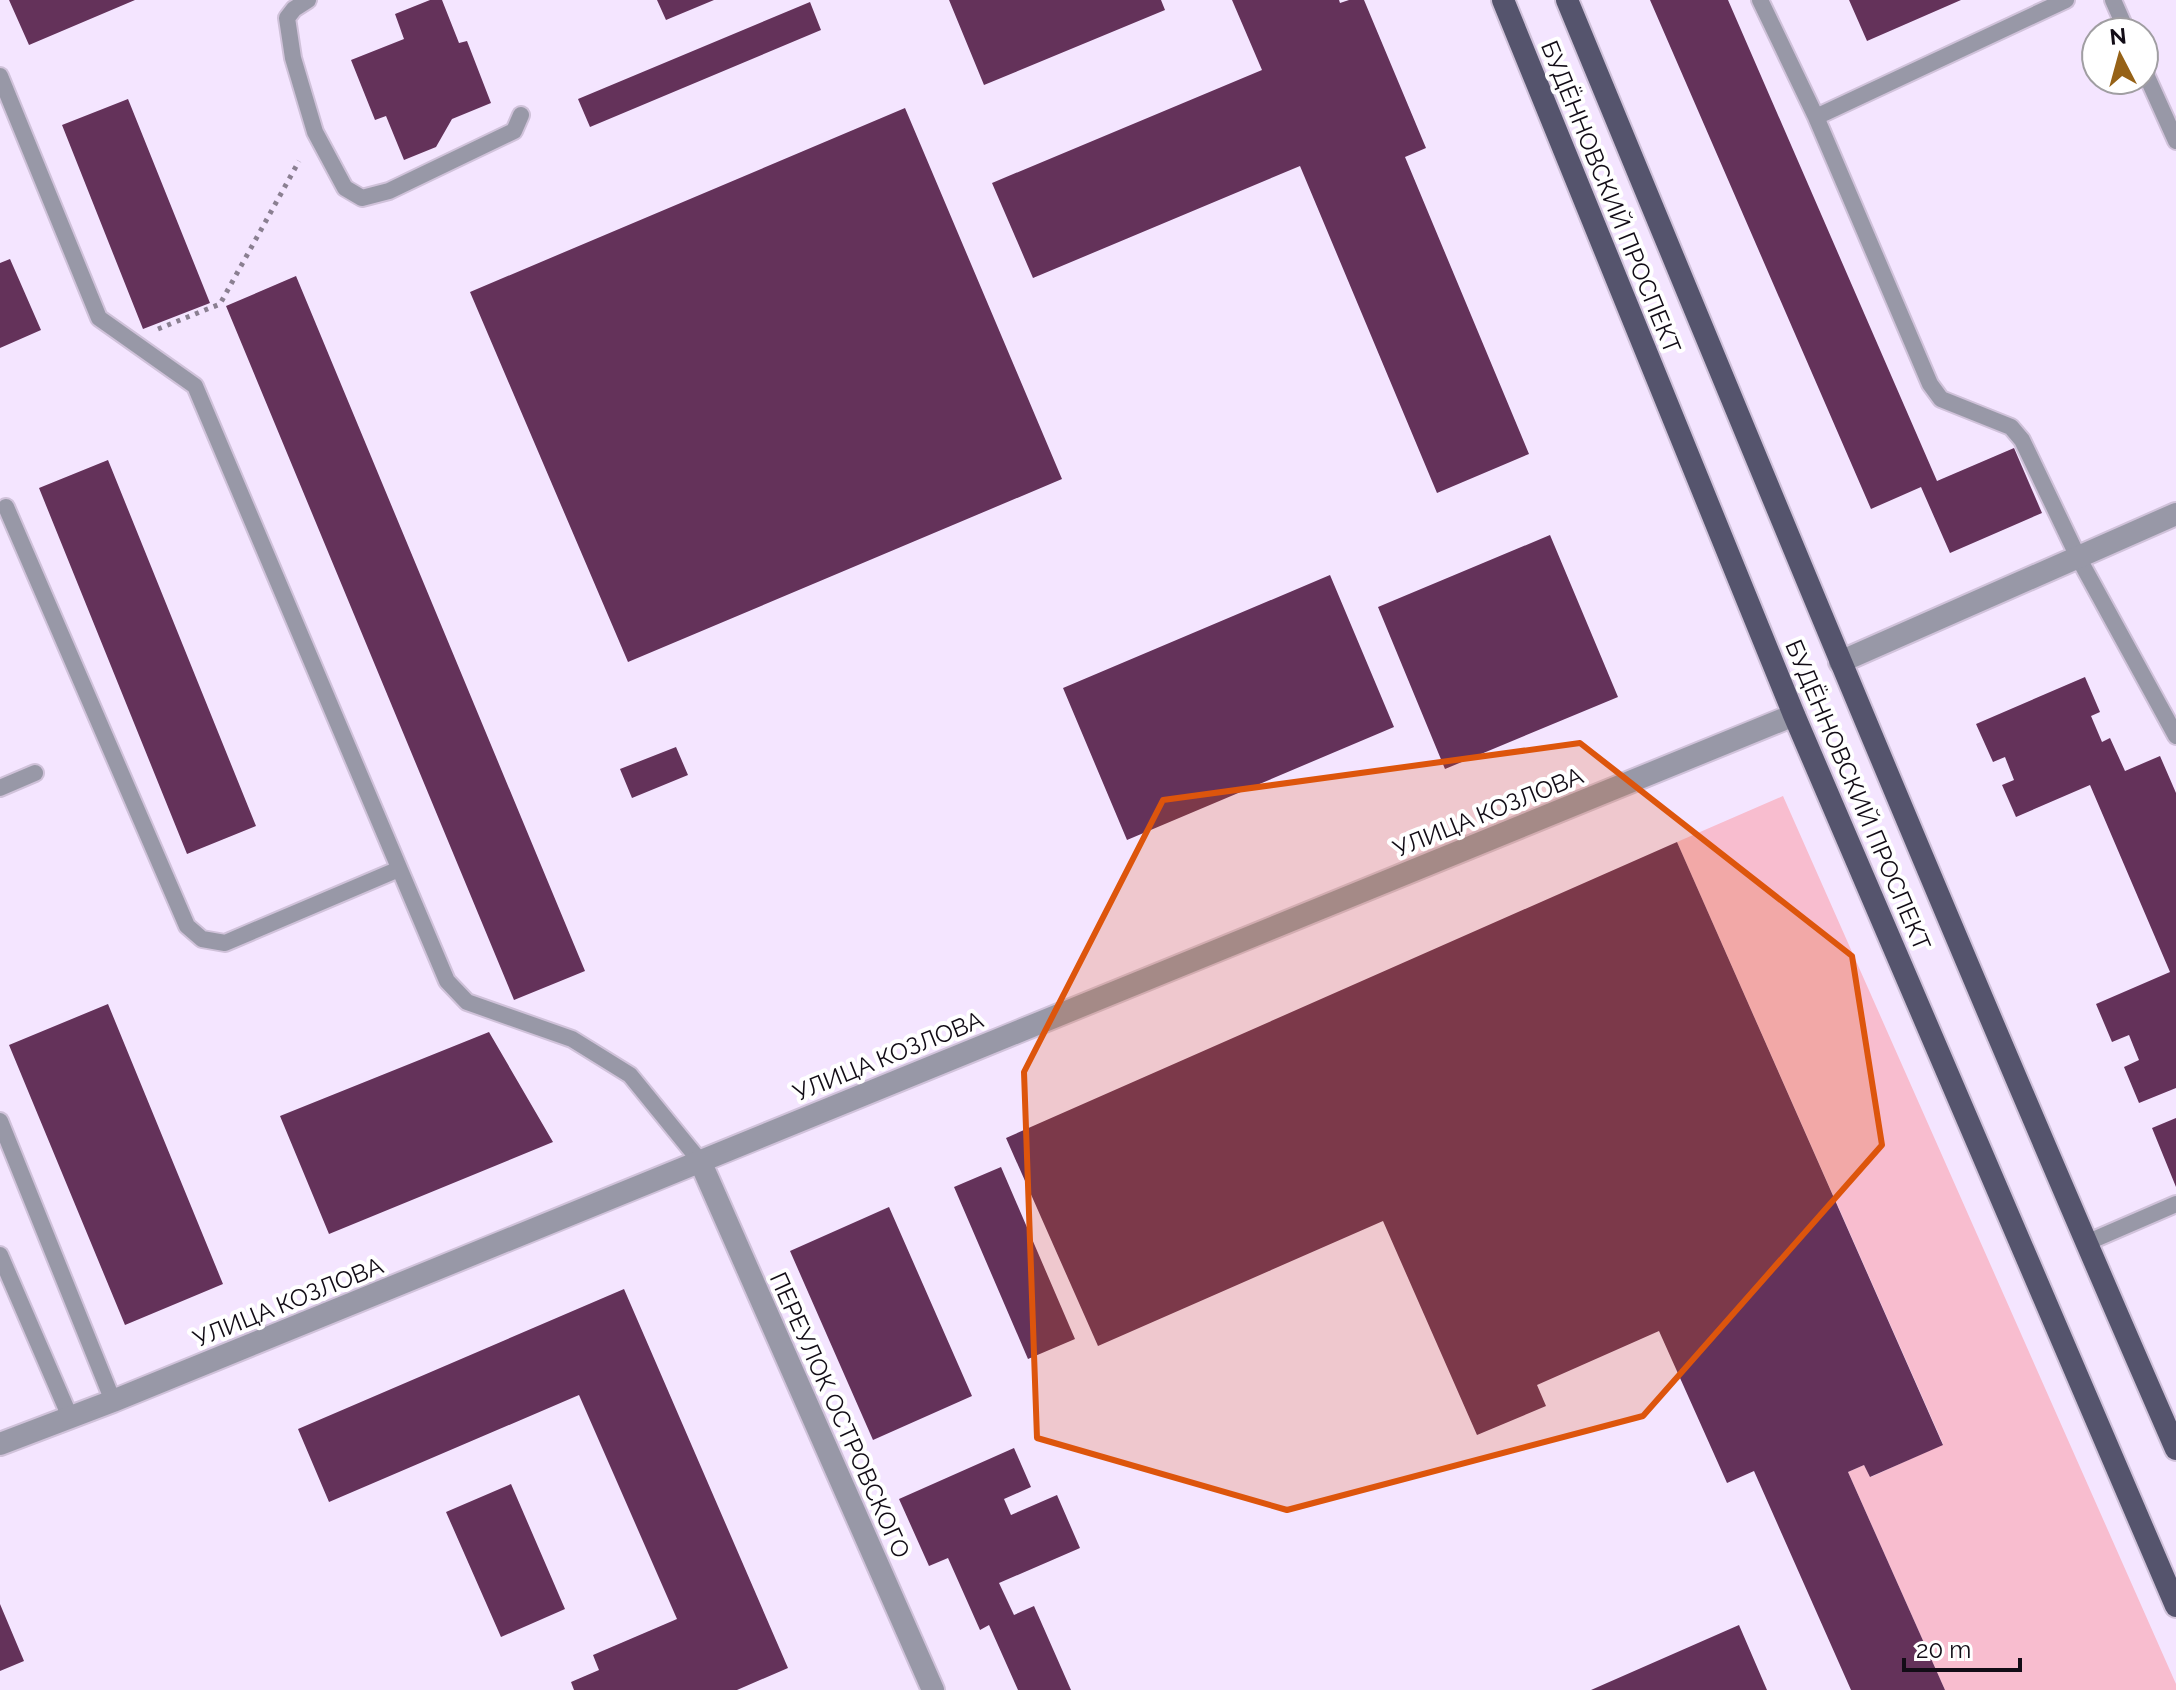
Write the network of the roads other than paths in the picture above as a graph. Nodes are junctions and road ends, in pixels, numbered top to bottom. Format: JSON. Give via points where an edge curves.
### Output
{"nodes":[{"id":1,"x":308,"y":0,"type":"edge"},
{"id":2,"x":1503,"y":0,"type":"edge"},
{"id":3,"x":1567,"y":0,"type":"edge"},
{"id":4,"x":1760,"y":0,"type":"edge"},
{"id":5,"x":2066,"y":0,"type":"edge"},
{"id":6,"x":0,"y":76,"type":"edge"},
{"id":7,"x":2156,"y":96,"type":"edge"},
{"id":8,"x":521,"y":115,"type":"dead end"},
{"id":9,"x":1816,"y":117,"type":"junction"},
{"id":10,"x":2176,"y":141,"type":"edge"},
{"id":11,"x":6,"y":507,"type":"dead end"},
{"id":12,"x":2176,"y":514,"type":"edge"},
{"id":13,"x":2078,"y":557,"type":"junction"},
{"id":14,"x":1840,"y":662,"type":"junction"},
{"id":15,"x":1794,"y":715,"type":"junction"},
{"id":16,"x":2176,"y":736,"type":"edge"},
{"id":17,"x":35,"y":773,"type":"dead end"},
{"id":18,"x":0,"y":788,"type":"edge"},
{"id":19,"x":399,"y":869,"type":"junction"},
{"id":20,"x":0,"y":1121,"type":"edge"},
{"id":21,"x":700,"y":1161,"type":"junction"},
{"id":22,"x":2176,"y":1204,"type":"edge"},
{"id":23,"x":2086,"y":1243,"type":"junction"},
{"id":24,"x":0,"y":1255,"type":"edge"},
{"id":25,"x":113,"y":1401,"type":"junction"},
{"id":26,"x":70,"y":1417,"type":"junction"},
{"id":27,"x":0,"y":1444,"type":"edge"},
{"id":28,"x":2176,"y":1449,"type":"edge"},
{"id":29,"x":2176,"y":1606,"type":"edge"},
{"id":30,"x":933,"y":1690,"type":"edge"}],
"edges":[{"from":1,"to":8,"type":"lane","via":[[287,18],[293,58],[315,132],[345,188],[362,198],[389,191],[514,131]]},
{"from":2,"to":15,"type":"main road","name":"БУДЁННОВСКИЙ ПРОСПЕКТ"},
{"from":3,"to":14,"type":"main road","name":"БУДЁННОВСКИЙ ПРОСПЕКТ"},
{"from":4,"to":9,"type":"lane"},
{"from":5,"to":9,"type":"lane"},
{"from":6,"to":19,"type":"lane","via":[[99,318],[195,386]]},
{"from":7,"to":10,"type":"lane"},
{"from":9,"to":13,"type":"lane","via":[[1930,384],[1941,399],[2011,427]]},
{"from":11,"to":19,"type":"lane","via":[[187,926],[202,939],[225,943]]},
{"from":12,"to":13,"type":"street"},
{"from":13,"to":14,"type":"street"},
{"from":13,"to":16,"type":"lane"},
{"from":14,"to":23,"type":"main road","name":"БУДЁННОВСКИЙ ПРОСПЕКТ"},
{"from":15,"to":21,"type":"street","name":"УЛИЦА КОЗЛОВА"},
{"from":15,"to":29,"type":"main road","name":"БУДЁННОВСКИЙ ПРОСПЕКТ"},
{"from":17,"to":18,"type":"lane"},
{"from":19,"to":21,"type":"lane","via":[[447,981],[467,1002],[572,1039],[630,1075]]},
{"from":20,"to":25,"type":"lane"},
{"from":21,"to":25,"type":"street","name":"УЛИЦА КОЗЛОВА"},
{"from":21,"to":30,"type":"street","name":"ПЕРЕУЛОК ОСТРОВСКОГО"},
{"from":22,"to":23,"type":"lane"},
{"from":23,"to":28,"type":"main road","name":"БУДЁННОВСКИЙ ПРОСПЕКТ"},
{"from":24,"to":26,"type":"lane"},
{"from":25,"to":26,"type":"street","name":"УЛИЦА КОЗЛОВА"},
{"from":26,"to":27,"type":"street","name":"УЛИЦА КОЗЛОВА"}]}
